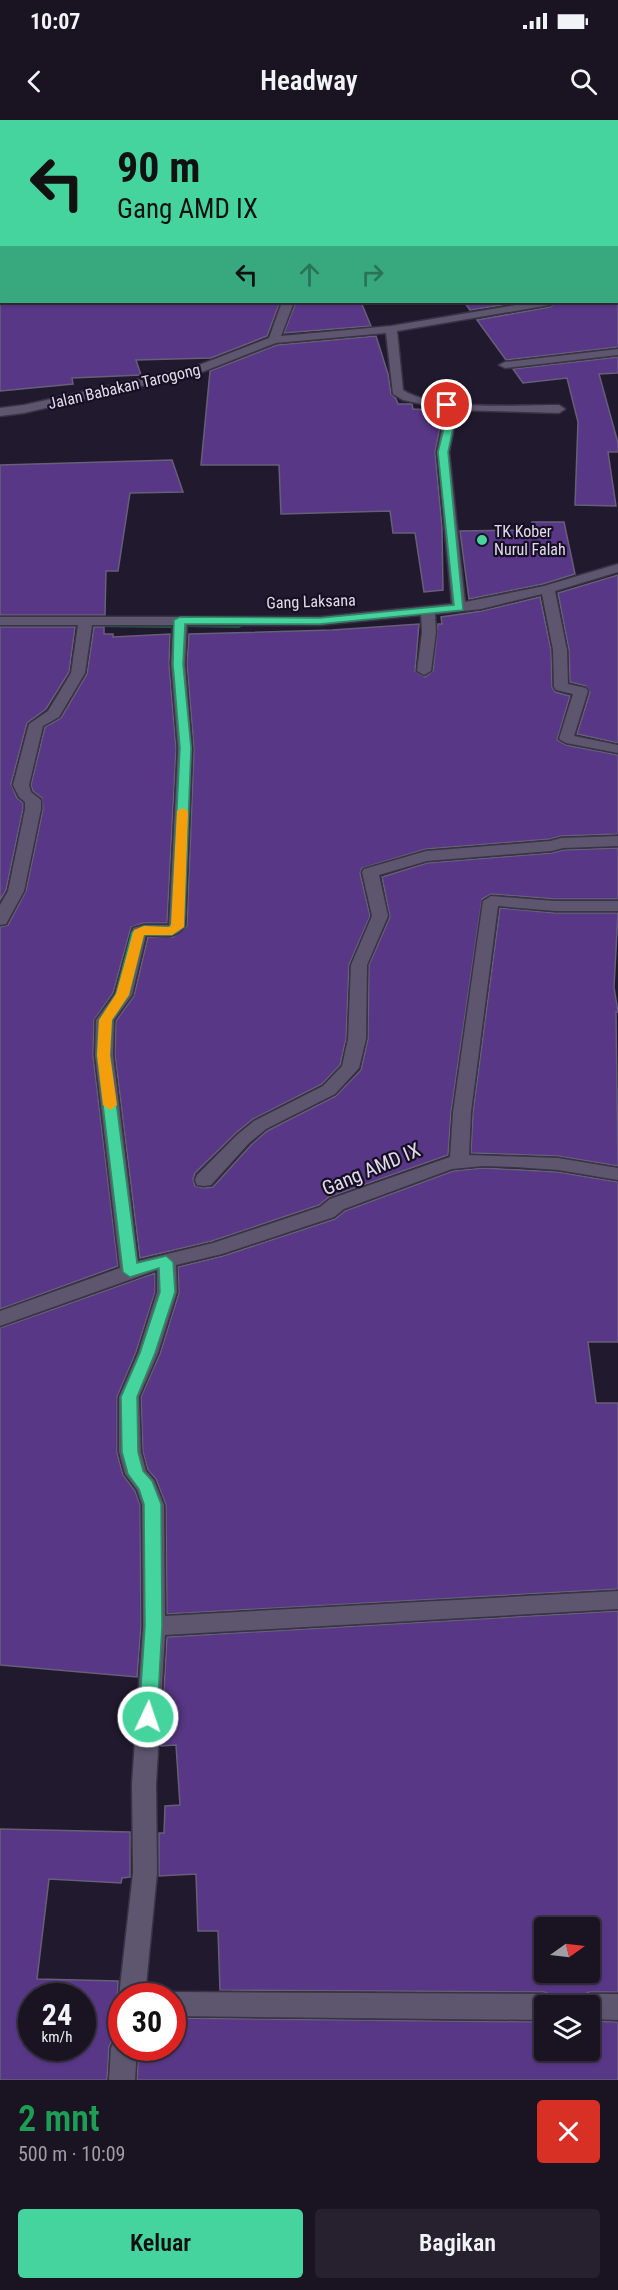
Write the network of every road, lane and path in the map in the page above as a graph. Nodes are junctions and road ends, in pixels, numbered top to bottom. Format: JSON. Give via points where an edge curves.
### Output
{"nodes":[{"id":1,"x":288,"y":303,"type":"edge"},
{"id":2,"x":544,"y":303,"type":"edge"},
{"id":3,"x":391,"y":329,"type":"junction"},
{"id":4,"x":274,"y":340,"type":"junction"},
{"id":5,"x":618,"y":351,"type":"edge"},
{"id":6,"x":505,"y":365,"type":"dead end"},
{"id":7,"x":447,"y":405,"type":"junction"},
{"id":8,"x":559,"y":409,"type":"dead end"},
{"id":9,"x":0,"y":412,"type":"edge"},
{"id":10,"x":618,"y":568,"type":"edge"},
{"id":11,"x":548,"y":590,"type":"junction"},
{"id":12,"x":459,"y":608,"type":"junction"},
{"id":13,"x":428,"y":611,"type":"junction"},
{"id":14,"x":180,"y":620,"type":"junction"},
{"id":15,"x":0,"y":621,"type":"edge"},
{"id":16,"x":86,"y":621,"type":"junction"},
{"id":17,"x":424,"y":671,"type":"dead end"},
{"id":18,"x":618,"y":749,"type":"edge"},
{"id":19,"x":618,"y":841,"type":"edge"},
{"id":20,"x":618,"y":906,"type":"edge"},
{"id":21,"x":0,"y":920,"type":"edge"},
{"id":22,"x":459,"y":1162,"type":"junction"},
{"id":23,"x":618,"y":1174,"type":"edge"},
{"id":24,"x":204,"y":1180,"type":"dead end"},
{"id":25,"x":140,"y":1261,"type":"junction"},
{"id":26,"x":0,"y":1319,"type":"edge"},
{"id":27,"x":618,"y":1600,"type":"edge"},
{"id":28,"x":154,"y":1626,"type":"junction"},
{"id":29,"x":133,"y":1983,"type":"edge"},
{"id":30,"x":186,"y":2004,"type":"edge"},
{"id":31,"x":534,"y":2007,"type":"edge"},
{"id":32,"x":600,"y":2007,"type":"edge"},
{"id":33,"x":618,"y":2007,"type":"edge"},
{"id":34,"x":123,"y":2061,"type":"edge"},
{"id":35,"x":122,"y":2080,"type":"edge"}],
"edges":[{"from":1,"to":4,"type":"street"},
{"from":2,"to":3,"type":"street","name":"Jalan Babakan Tarogong"},
{"from":3,"to":4,"type":"street","name":"Jalan Babakan Tarogong"},
{"from":3,"to":7,"type":"street","via":[[397,391],[419,402]]},
{"from":4,"to":9,"type":"street","name":"Jalan Babakan Tarogong","via":[[180,375]]},
{"from":5,"to":6,"type":"street"},
{"from":7,"to":8,"type":"street"},
{"from":7,"to":12,"type":"street","via":[[443,452]]},
{"from":10,"to":11,"type":"street","name":"Gang Laksana"},
{"from":11,"to":12,"type":"street","name":"Gang Laksana"},
{"from":11,"to":18,"type":"street","via":[[556,624],[561,687],[581,691],[566,739]]},
{"from":12,"to":13,"type":"street","name":"Gang Laksana"},
{"from":13,"to":14,"type":"street","name":"Gang Laksana","via":[[320,621]]},
{"from":13,"to":17,"type":"street"},
{"from":14,"to":16,"type":"street","name":"Gang Laksana"},
{"from":14,"to":25,"type":"street","via":[[178,664],[185,748],[177,927],[172,931],[139,932],[123,995],[105,1020],[104,1055]]},
{"from":15,"to":16,"type":"street","name":"Gang Laksana"},
{"from":16,"to":21,"type":"street","via":[[78,673],[54,714],[36,724],[21,785],[24,794],[33,800],[33,809],[15,891]]},
{"from":19,"to":24,"type":"street","via":[[426,856],[370,872],[380,916],[359,965],[357,1039],[350,1068],[329,1090],[260,1125],[243,1138]]},
{"from":20,"to":22,"type":"street","via":[[491,901],[462,1112]]},
{"from":22,"to":23,"type":"street","name":"Gang AMD IX","via":[[558,1164]]},
{"from":22,"to":25,"type":"street","name":"Gang AMD IX","via":[[420,1172],[337,1204],[327,1212],[215,1249]]},
{"from":25,"to":26,"type":"street"},
{"from":25,"to":28,"type":"street","via":[[167,1292],[129,1397],[130,1452],[136,1474],[153,1504]]},
{"from":27,"to":28,"type":"street"},
{"from":28,"to":29,"type":"street","via":[[144,1785],[146,1873]]},
{"from":30,"to":31,"type":"street"},
{"from":32,"to":33,"type":"street"},
{"from":34,"to":35,"type":"street"}]}
